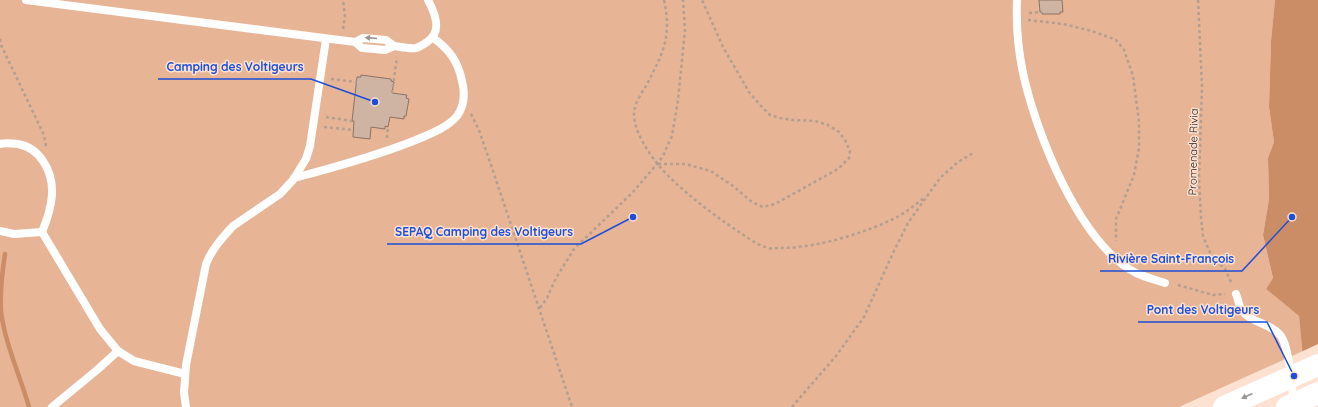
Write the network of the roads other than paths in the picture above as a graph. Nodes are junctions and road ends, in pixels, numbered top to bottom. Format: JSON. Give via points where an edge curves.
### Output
{"nodes":[{"id":1,"x":26,"y":0,"type":"edge"},
{"id":2,"x":428,"y":0,"type":"edge"},
{"id":3,"x":1017,"y":0,"type":"edge"},
{"id":4,"x":432,"y":37,"type":"junction"},
{"id":5,"x":326,"y":39,"type":"junction"},
{"id":6,"x":0,"y":144,"type":"edge"},
{"id":7,"x":294,"y":178,"type":"junction"},
{"id":8,"x":0,"y":231,"type":"edge"},
{"id":9,"x":42,"y":232,"type":"junction"},
{"id":10,"x":1165,"y":283,"type":"dead end"},
{"id":11,"x":1236,"y":294,"type":"road end"},
{"id":12,"x":118,"y":351,"type":"junction"},
{"id":13,"x":1318,"y":365,"type":"edge"},
{"id":14,"x":185,"y":374,"type":"junction"},
{"id":15,"x":1318,"y":393,"type":"edge"},
{"id":16,"x":52,"y":407,"type":"edge"},
{"id":17,"x":186,"y":407,"type":"edge"},
{"id":18,"x":1224,"y":407,"type":"edge"},
{"id":19,"x":1287,"y":407,"type":"edge"},
{"id":20,"x":1294,"y":407,"type":"edge"}],
"edges":[{"from":1,"to":5,"type":"lane"},
{"from":2,"to":4,"type":"lane","via":[[437,24]]},
{"from":3,"to":10,"type":"lane","via":[[1022,65],[1034,115],[1073,203],[1108,251],[1136,272]]},
{"from":4,"to":5,"type":"lane","via":[[417,48],[394,46],[385,50],[362,48],[356,42]]},
{"from":4,"to":7,"type":"lane","via":[[447,49],[460,73],[464,91],[463,104],[456,117],[438,131],[396,148]]},
{"from":5,"to":7,"type":"lane","via":[[310,146],[306,159]]},
{"from":6,"to":9,"type":"lane","via":[[4,142],[26,145],[39,154],[48,168],[53,196]]},
{"from":7,"to":14,"type":"lane","via":[[280,194],[233,226],[210,255],[202,281]]},
{"from":8,"to":9,"type":"lane","via":[[14,234]]},
{"from":9,"to":12,"type":"lane","via":[[100,329]]},
{"from":11,"to":20,"type":"lane","via":[[1246,314],[1276,331],[1285,343]]},
{"from":12,"to":14,"type":"lane","via":[[134,361]]},
{"from":12,"to":16,"type":"lane"},
{"from":13,"to":18,"type":"highway","one_way":true},
{"from":14,"to":17,"type":"lane"},
{"from":15,"to":19,"type":"highway"}]}
